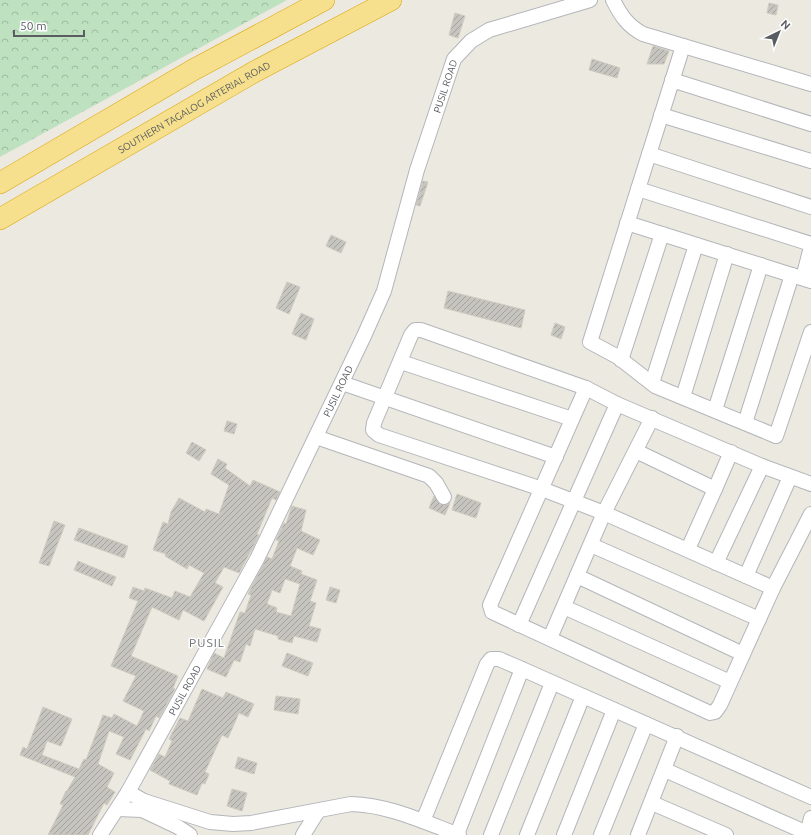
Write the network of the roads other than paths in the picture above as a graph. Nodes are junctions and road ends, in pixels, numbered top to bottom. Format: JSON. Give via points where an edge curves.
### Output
{"nodes":[{"id":1,"x":324,"y":0,"type":"edge"},
{"id":2,"x":391,"y":0,"type":"edge"},
{"id":3,"x":590,"y":0,"type":"edge"},
{"id":4,"x":613,"y":0,"type":"edge"},
{"id":5,"x":683,"y":46,"type":"junction"},
{"id":6,"x":672,"y":80,"type":"junction"},
{"id":7,"x":811,"y":84,"type":"edge"},
{"id":8,"x":661,"y":115,"type":"junction"},
{"id":9,"x":811,"y":124,"type":"edge"},
{"id":10,"x":649,"y":154,"type":"junction"},
{"id":11,"x":811,"y":161,"type":"edge"},
{"id":12,"x":0,"y":183,"type":"edge"},
{"id":13,"x":638,"y":189,"type":"junction"},
{"id":14,"x":811,"y":207,"type":"edge"},
{"id":15,"x":0,"y":219,"type":"edge"},
{"id":16,"x":627,"y":223,"type":"junction"},
{"id":17,"x":662,"y":234,"type":"junction"},
{"id":18,"x":811,"y":244,"type":"edge"},
{"id":19,"x":696,"y":245,"type":"junction"},
{"id":20,"x":811,"y":247,"type":"edge"},
{"id":21,"x":727,"y":254,"type":"junction"},
{"id":22,"x":761,"y":265,"type":"junction"},
{"id":23,"x":802,"y":278,"type":"edge"},
{"id":24,"x":811,"y":332,"type":"edge"},
{"id":25,"x":621,"y":360,"type":"junction"},
{"id":26,"x":401,"y":362,"type":"junction"},
{"id":27,"x":342,"y":383,"type":"junction"},
{"id":28,"x":652,"y":383,"type":"junction"},
{"id":29,"x":586,"y":388,"type":"junction"},
{"id":30,"x":683,"y":397,"type":"junction"},
{"id":31,"x":385,"y":399,"type":"junction"},
{"id":32,"x":617,"y":404,"type":"junction"},
{"id":33,"x":715,"y":410,"type":"junction"},
{"id":34,"x":652,"y":418,"type":"junction"},
{"id":35,"x":572,"y":419,"type":"junction"},
{"id":36,"x":745,"y":423,"type":"junction"},
{"id":37,"x":316,"y":437,"type":"junction"},
{"id":38,"x":636,"y":451,"type":"junction"},
{"id":39,"x":731,"y":452,"type":"junction"},
{"id":40,"x":556,"y":457,"type":"junction"},
{"id":41,"x":762,"y":466,"type":"junction"},
{"id":42,"x":790,"y":477,"type":"junction"},
{"id":43,"x":811,"y":484,"type":"edge"},
{"id":44,"x":542,"y":489,"type":"junction"},
{"id":45,"x":715,"y":489,"type":"junction"},
{"id":46,"x":444,"y":497,"type":"dead end"},
{"id":47,"x":574,"y":502,"type":"junction"},
{"id":48,"x":604,"y":513,"type":"junction"},
{"id":49,"x":811,"y":514,"type":"edge"},
{"id":50,"x":590,"y":545,"type":"junction"},
{"id":51,"x":688,"y":549,"type":"junction"},
{"id":52,"x":716,"y":563,"type":"junction"},
{"id":53,"x":577,"y":576,"type":"junction"},
{"id":54,"x":746,"y":576,"type":"junction"},
{"id":55,"x":773,"y":588,"type":"junction"},
{"id":56,"x":564,"y":607,"type":"junction"},
{"id":57,"x":759,"y":619,"type":"junction"},
{"id":58,"x":519,"y":625,"type":"junction"},
{"id":59,"x":550,"y":638,"type":"junction"},
{"id":60,"x":743,"y":654,"type":"junction"},
{"id":61,"x":522,"y":669,"type":"junction"},
{"id":62,"x":730,"y":682,"type":"junction"},
{"id":63,"x":552,"y":683,"type":"junction"},
{"id":64,"x":583,"y":696,"type":"junction"},
{"id":65,"x":614,"y":710,"type":"junction"},
{"id":66,"x":646,"y":724,"type":"junction"},
{"id":67,"x":677,"y":736,"type":"junction"},
{"id":68,"x":665,"y":770,"type":"junction"},
{"id":69,"x":128,"y":792,"type":"junction"},
{"id":70,"x":811,"y":797,"type":"edge"},
{"id":71,"x":652,"y":803,"type":"junction"},
{"id":72,"x":118,"y":809,"type":"junction"},
{"id":73,"x":318,"y":811,"type":"junction"},
{"id":74,"x":811,"y":818,"type":"edge"},
{"id":75,"x":423,"y":821,"type":"junction"},
{"id":76,"x":642,"y":834,"type":"edge"},
{"id":77,"x":807,"y":834,"type":"edge"},
{"id":78,"x":100,"y":835,"type":"edge"},
{"id":79,"x":190,"y":835,"type":"edge"},
{"id":80,"x":303,"y":835,"type":"edge"},
{"id":81,"x":458,"y":835,"type":"edge"},
{"id":82,"x":491,"y":835,"type":"edge"},
{"id":83,"x":527,"y":835,"type":"edge"},
{"id":84,"x":564,"y":835,"type":"edge"},
{"id":85,"x":601,"y":835,"type":"edge"},
{"id":86,"x":726,"y":835,"type":"edge"}],
"edges":[{"from":1,"to":12,"type":"highway","via":[[193,70]]},
{"from":2,"to":15,"type":"highway","name":"SOUTHERN TAGALOG ARTERIAL ROAD","via":[[240,80]]},
{"from":3,"to":27,"type":"street","name":"PUSIL ROAD","via":[[489,30],[471,42],[454,59],[417,170],[384,290]]},
{"from":4,"to":5,"type":"street","via":[[620,15],[631,27],[643,34]]},
{"from":5,"to":6,"type":"street"},
{"from":5,"to":7,"type":"street"},
{"from":6,"to":8,"type":"street"},
{"from":6,"to":9,"type":"street"},
{"from":8,"to":10,"type":"street"},
{"from":8,"to":11,"type":"street"},
{"from":10,"to":13,"type":"street"},
{"from":10,"to":14,"type":"street"},
{"from":13,"to":16,"type":"street"},
{"from":13,"to":18,"type":"street"},
{"from":16,"to":17,"type":"street"},
{"from":16,"to":25,"type":"street","via":[[590,342]]},
{"from":17,"to":19,"type":"street"},
{"from":17,"to":25,"type":"street"},
{"from":19,"to":21,"type":"street"},
{"from":19,"to":28,"type":"street"},
{"from":20,"to":23,"type":"street"},
{"from":21,"to":22,"type":"street"},
{"from":21,"to":30,"type":"street"},
{"from":22,"to":23,"type":"street"},
{"from":22,"to":33,"type":"street"},
{"from":23,"to":36,"type":"street"},
{"from":24,"to":36,"type":"street","via":[[776,436]]},
{"from":25,"to":28,"type":"street"},
{"from":26,"to":29,"type":"street","via":[[415,330],[421,330]]},
{"from":26,"to":31,"type":"street"},
{"from":26,"to":35,"type":"street"},
{"from":27,"to":31,"type":"street"},
{"from":27,"to":37,"type":"street","name":"PUSIL ROAD"},
{"from":28,"to":30,"type":"street"},
{"from":29,"to":32,"type":"street"},
{"from":29,"to":35,"type":"street"},
{"from":30,"to":33,"type":"street"},
{"from":31,"to":40,"type":"street"},
{"from":31,"to":44,"type":"street","via":[[374,423],[373,430],[379,435]]},
{"from":32,"to":34,"type":"street"},
{"from":32,"to":47,"type":"street"},
{"from":33,"to":36,"type":"street"},
{"from":34,"to":38,"type":"street"},
{"from":34,"to":39,"type":"street"},
{"from":35,"to":40,"type":"street"},
{"from":37,"to":46,"type":"street","via":[[429,476]]},
{"from":37,"to":69,"type":"street","name":"PUSIL ROAD","via":[[257,559]]},
{"from":38,"to":45,"type":"street"},
{"from":38,"to":48,"type":"street"},
{"from":39,"to":41,"type":"street"},
{"from":39,"to":45,"type":"street"},
{"from":40,"to":44,"type":"street"},
{"from":41,"to":42,"type":"street"},
{"from":41,"to":52,"type":"street"},
{"from":42,"to":43,"type":"street"},
{"from":42,"to":54,"type":"street"},
{"from":44,"to":47,"type":"street"},
{"from":44,"to":58,"type":"street","via":[[490,605],[492,612]]},
{"from":45,"to":51,"type":"street"},
{"from":47,"to":48,"type":"street"},
{"from":47,"to":58,"type":"street"},
{"from":48,"to":50,"type":"street"},
{"from":48,"to":51,"type":"street"},
{"from":49,"to":55,"type":"street"},
{"from":50,"to":53,"type":"street"},
{"from":50,"to":57,"type":"street"},
{"from":51,"to":52,"type":"street"},
{"from":52,"to":54,"type":"street"},
{"from":53,"to":56,"type":"street"},
{"from":53,"to":60,"type":"street"},
{"from":54,"to":55,"type":"street"},
{"from":55,"to":57,"type":"street"},
{"from":56,"to":59,"type":"street"},
{"from":56,"to":62,"type":"street"},
{"from":57,"to":60,"type":"street"},
{"from":58,"to":59,"type":"street"},
{"from":59,"to":62,"type":"street","via":[[710,713],[716,712]]},
{"from":60,"to":62,"type":"street"},
{"from":61,"to":63,"type":"street"},
{"from":61,"to":75,"type":"street","via":[[499,659],[491,659],[487,664]]},
{"from":61,"to":81,"type":"street"},
{"from":63,"to":64,"type":"street"},
{"from":63,"to":82,"type":"street"},
{"from":64,"to":65,"type":"street"},
{"from":64,"to":83,"type":"street"},
{"from":65,"to":66,"type":"street"},
{"from":65,"to":84,"type":"street"},
{"from":66,"to":67,"type":"street"},
{"from":66,"to":85,"type":"street"},
{"from":67,"to":68,"type":"street"},
{"from":67,"to":70,"type":"street"},
{"from":68,"to":71,"type":"street"},
{"from":68,"to":77,"type":"street"},
{"from":69,"to":72,"type":"street","name":"PUSIL ROAD"},
{"from":69,"to":73,"type":"street","via":[[144,801],[202,819],[233,824]]},
{"from":71,"to":76,"type":"street"},
{"from":71,"to":86,"type":"street"},
{"from":72,"to":78,"type":"street","name":"PUSIL ROAD"},
{"from":72,"to":79,"type":"street","via":[[142,810]]},
{"from":73,"to":75,"type":"street","via":[[351,804],[365,804]]},
{"from":73,"to":80,"type":"street"},
{"from":74,"to":77,"type":"street"},
{"from":75,"to":81,"type":"street"}]}
